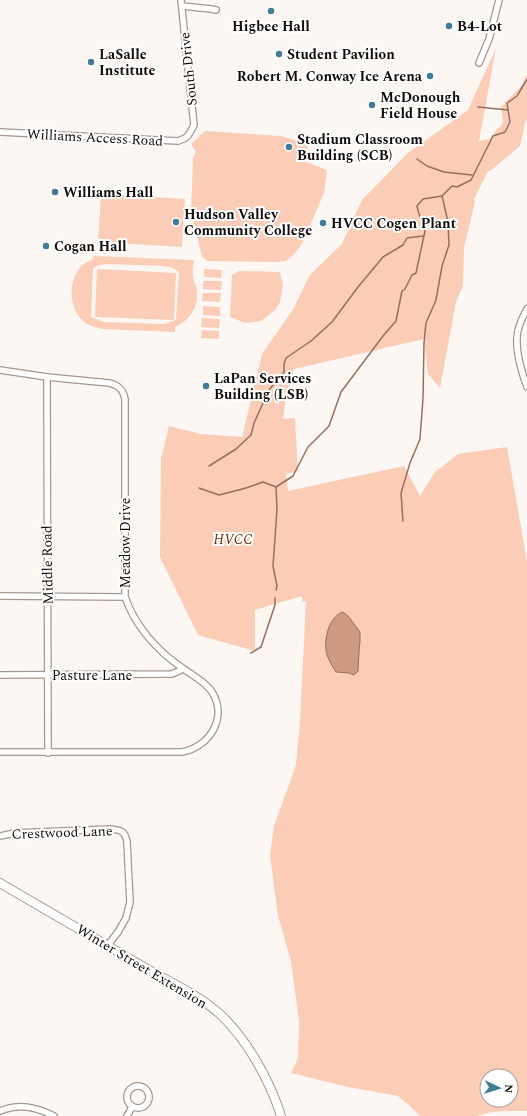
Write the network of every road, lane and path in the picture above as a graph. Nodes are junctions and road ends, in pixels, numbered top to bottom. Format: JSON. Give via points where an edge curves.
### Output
{"nodes":[{"id":1,"x":499,"y":0,"type":"edge"},
{"id":2,"x":182,"y":3,"type":"edge"},
{"id":3,"x":216,"y":10,"type":"dead end"},
{"id":4,"x":479,"y":63,"type":"dead end"},
{"id":5,"x":0,"y":132,"type":"edge"},
{"id":6,"x":188,"y":136,"type":"joint"},
{"id":7,"x":527,"y":308,"type":"edge"},
{"id":8,"x":0,"y":370,"type":"edge"},
{"id":9,"x":47,"y":377,"type":"junction"},
{"id":10,"x":527,"y":387,"type":"edge"},
{"id":11,"x":0,"y":596,"type":"edge"},
{"id":12,"x":48,"y":596,"type":"junction"},
{"id":13,"x":125,"y":597,"type":"junction"},
{"id":14,"x":184,"y":669,"type":"junction"},
{"id":15,"x":0,"y":675,"type":"edge"},
{"id":16,"x":47,"y":675,"type":"junction"},
{"id":17,"x":0,"y":752,"type":"edge"},
{"id":18,"x":48,"y":753,"type":"junction"},
{"id":19,"x":0,"y":836,"type":"edge"},
{"id":20,"x":0,"y":883,"type":"edge"},
{"id":21,"x":108,"y":945,"type":"junction"},
{"id":22,"x":132,"y":1107,"type":"junction"},
{"id":23,"x":0,"y":1111,"type":"edge"},
{"id":24,"x":54,"y":1116,"type":"edge"},
{"id":25,"x":127,"y":1116,"type":"edge"},
{"id":26,"x":281,"y":1116,"type":"edge"}],
"edges":[{"from":1,"to":4,"type":"street","via":[[489,39]]},
{"from":2,"to":3,"type":"street"},
{"from":2,"to":6,"type":"street","name":"South Drive","via":[[194,125]]},
{"from":5,"to":6,"type":"street","name":"Williams Access Road","via":[[178,141]]},
{"from":7,"to":10,"type":"street","via":[[517,339],[521,369]]},
{"from":8,"to":9,"type":"street","name":"Meadow Drive"},
{"from":9,"to":12,"type":"street","name":"Middle Road"},
{"from":9,"to":13,"type":"street","name":"Meadow Drive","via":[[109,383],[118,386],[124,394]]},
{"from":11,"to":12,"type":"street"},
{"from":12,"to":13,"type":"street"},
{"from":12,"to":16,"type":"street","name":"Middle Road"},
{"from":13,"to":14,"type":"street","name":"Meadow Drive","via":[[137,623],[164,654]]},
{"from":14,"to":16,"type":"street","name":"Pasture Lane","via":[[172,674]]},
{"from":14,"to":18,"type":"street","name":"Meadow Drive","via":[[209,687],[216,701],[217,722],[202,744],[182,752]]},
{"from":15,"to":16,"type":"street","name":"Pasture Lane"},
{"from":16,"to":18,"type":"street","name":"Middle Road"},
{"from":17,"to":18,"type":"street","name":"Meadow Drive"},
{"from":19,"to":21,"type":"street","name":"Crestwood Lane","via":[[15,833],[110,830],[124,833],[127,842],[130,902],[126,918]]},
{"from":20,"to":21,"type":"main road","name":"Winter Street Extension"},
{"from":21,"to":26,"type":"main road","name":"Winter Street Extension","via":[[197,996],[222,1016],[245,1044],[266,1079]]},
{"from":22,"to":22,"type":"street","via":[[139,1109],[146,1105],[149,1095],[145,1088],[138,1086],[128,1091],[126,1098]]},
{"from":22,"to":25,"type":"street"},
{"from":23,"to":24,"type":"street","via":[[14,1106],[24,1106]]}]}
